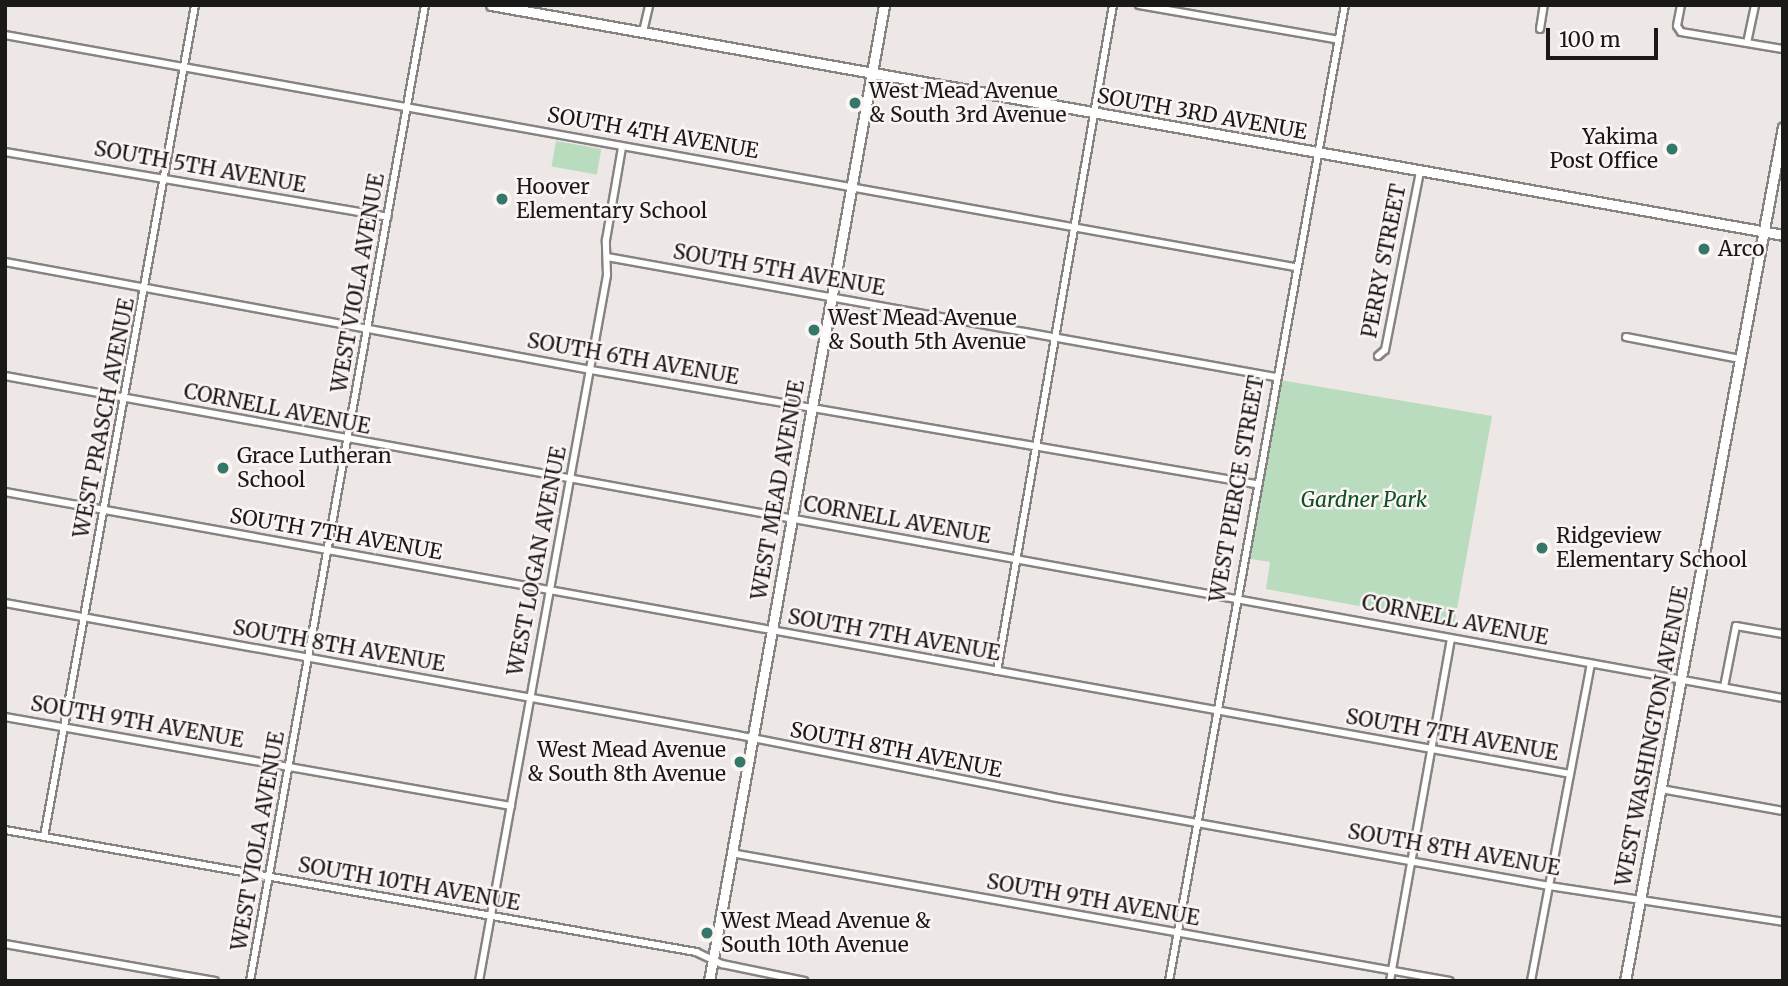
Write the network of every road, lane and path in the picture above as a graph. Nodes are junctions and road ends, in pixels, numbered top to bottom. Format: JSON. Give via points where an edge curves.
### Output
{"nodes":[{"id":1,"x":195,"y":5,"type":"edge"},
{"id":2,"x":425,"y":5,"type":"edge"},
{"id":3,"x":491,"y":5,"type":"edge"},
{"id":4,"x":649,"y":5,"type":"edge"},
{"id":5,"x":884,"y":5,"type":"edge"},
{"id":6,"x":1113,"y":5,"type":"edge"},
{"id":7,"x":1139,"y":5,"type":"edge"},
{"id":8,"x":1345,"y":5,"type":"edge"},
{"id":9,"x":1544,"y":5,"type":"edge"},
{"id":10,"x":1681,"y":5,"type":"edge"},
{"id":11,"x":1755,"y":5,"type":"edge"},
{"id":12,"x":1540,"y":29,"type":"dead end"},
{"id":13,"x":643,"y":32,"type":"junction"},
{"id":14,"x":5,"y":35,"type":"edge"},
{"id":15,"x":1339,"y":40,"type":"junction"},
{"id":16,"x":1747,"y":43,"type":"junction"},
{"id":17,"x":1783,"y":49,"type":"edge"},
{"id":18,"x":186,"y":68,"type":"junction"},
{"id":19,"x":871,"y":73,"type":"junction"},
{"id":20,"x":408,"y":107,"type":"junction"},
{"id":21,"x":1094,"y":113,"type":"junction"},
{"id":22,"x":1783,"y":127,"type":"edge"},
{"id":23,"x":622,"y":146,"type":"junction"},
{"id":24,"x":5,"y":152,"type":"edge"},
{"id":25,"x":1317,"y":152,"type":"junction"},
{"id":26,"x":1420,"y":171,"type":"junction"},
{"id":27,"x":166,"y":178,"type":"junction"},
{"id":28,"x":851,"y":185,"type":"junction"},
{"id":29,"x":388,"y":217,"type":"junction"},
{"id":30,"x":1076,"y":229,"type":"junction"},
{"id":31,"x":1762,"y":231,"type":"junction"},
{"id":32,"x":1783,"y":235,"type":"edge"},
{"id":33,"x":607,"y":257,"type":"junction"},
{"id":34,"x":5,"y":262,"type":"edge"},
{"id":35,"x":1296,"y":267,"type":"junction"},
{"id":36,"x":146,"y":287,"type":"junction"},
{"id":37,"x":830,"y":296,"type":"junction"},
{"id":38,"x":368,"y":329,"type":"junction"},
{"id":39,"x":1626,"y":337,"type":"dead end"},
{"id":40,"x":1056,"y":340,"type":"junction"},
{"id":41,"x":1378,"y":356,"type":"dead end"},
{"id":42,"x":1740,"y":359,"type":"junction"},
{"id":43,"x":591,"y":370,"type":"junction"},
{"id":44,"x":5,"y":376,"type":"edge"},
{"id":45,"x":1275,"y":377,"type":"junction"},
{"id":46,"x":125,"y":398,"type":"junction"},
{"id":47,"x":810,"y":407,"type":"junction"},
{"id":48,"x":348,"y":440,"type":"junction"},
{"id":49,"x":1037,"y":445,"type":"junction"},
{"id":50,"x":570,"y":480,"type":"junction"},
{"id":51,"x":1255,"y":484,"type":"junction"},
{"id":52,"x":5,"y":492,"type":"edge"},
{"id":53,"x":104,"y":510,"type":"junction"},
{"id":54,"x":792,"y":519,"type":"junction"},
{"id":55,"x":328,"y":550,"type":"junction"},
{"id":56,"x":1017,"y":559,"type":"junction"},
{"id":57,"x":551,"y":590,"type":"junction"},
{"id":58,"x":1235,"y":598,"type":"junction"},
{"id":59,"x":5,"y":603,"type":"edge"},
{"id":60,"x":86,"y":618,"type":"junction"},
{"id":61,"x":771,"y":630,"type":"junction"},
{"id":62,"x":1783,"y":634,"type":"edge"},
{"id":63,"x":1451,"y":639,"type":"junction"},
{"id":64,"x":308,"y":659,"type":"junction"},
{"id":65,"x":1591,"y":664,"type":"junction"},
{"id":66,"x":997,"y":671,"type":"junction"},
{"id":67,"x":1681,"y":679,"type":"junction"},
{"id":68,"x":1724,"y":687,"type":"junction"},
{"id":69,"x":529,"y":698,"type":"junction"},
{"id":70,"x":1783,"y":698,"type":"edge"},
{"id":71,"x":1214,"y":710,"type":"junction"},
{"id":72,"x":5,"y":717,"type":"edge"},
{"id":73,"x":66,"y":727,"type":"junction"},
{"id":74,"x":752,"y":741,"type":"junction"},
{"id":75,"x":1432,"y":749,"type":"junction"},
{"id":76,"x":289,"y":767,"type":"junction"},
{"id":77,"x":1570,"y":774,"type":"junction"},
{"id":78,"x":1661,"y":789,"type":"junction"},
{"id":79,"x":511,"y":806,"type":"junction"},
{"id":80,"x":1783,"y":811,"type":"edge"},
{"id":81,"x":1195,"y":822,"type":"junction"},
{"id":82,"x":5,"y":830,"type":"edge"},
{"id":83,"x":44,"y":837,"type":"junction"},
{"id":84,"x":731,"y":853,"type":"junction"},
{"id":85,"x":1412,"y":860,"type":"junction"},
{"id":86,"x":267,"y":877,"type":"junction"},
{"id":87,"x":1549,"y":886,"type":"junction"},
{"id":88,"x":1639,"y":900,"type":"junction"},
{"id":89,"x":490,"y":916,"type":"junction"},
{"id":90,"x":1783,"y":922,"type":"edge"},
{"id":91,"x":1177,"y":932,"type":"junction"},
{"id":92,"x":5,"y":944,"type":"edge"},
{"id":93,"x":713,"y":959,"type":"junction"},
{"id":94,"x":1392,"y":970,"type":"junction"},
{"id":95,"x":215,"y":981,"type":"edge"},
{"id":96,"x":250,"y":981,"type":"edge"},
{"id":97,"x":479,"y":981,"type":"edge"},
{"id":98,"x":709,"y":981,"type":"edge"},
{"id":99,"x":804,"y":981,"type":"edge"},
{"id":100,"x":1169,"y":981,"type":"edge"},
{"id":101,"x":1390,"y":981,"type":"edge"},
{"id":102,"x":1450,"y":981,"type":"edge"},
{"id":103,"x":1531,"y":981,"type":"edge"},
{"id":104,"x":1625,"y":981,"type":"edge"}],
"edges":[{"from":1,"to":18,"type":"street","name":"WEST PRASCH AVENUE"},
{"from":2,"to":20,"type":"street","name":"WEST VIOLA AVENUE"},
{"from":3,"to":13,"type":"street","name":"SOUTH 3RD AVENUE"},
{"from":4,"to":13,"type":"street"},
{"from":5,"to":19,"type":"street","name":"WEST MEAD AVENUE"},
{"from":6,"to":21,"type":"street"},
{"from":7,"to":15,"type":"street"},
{"from":8,"to":15,"type":"street","name":"WEST PIERCE STREET"},
{"from":9,"to":12,"type":"street"},
{"from":10,"to":16,"type":"street","via":[[1677,26],[1681,32]]},
{"from":11,"to":16,"type":"street"},
{"from":13,"to":19,"type":"street","name":"SOUTH 3RD AVENUE"},
{"from":14,"to":18,"type":"street","name":"SOUTH 4TH AVENUE"},
{"from":15,"to":25,"type":"street","name":"WEST PIERCE STREET"},
{"from":16,"to":17,"type":"street"},
{"from":18,"to":20,"type":"street","name":"SOUTH 4TH AVENUE"},
{"from":18,"to":27,"type":"street","name":"WEST PRASCH AVENUE"},
{"from":19,"to":21,"type":"street","name":"SOUTH 3RD AVENUE"},
{"from":19,"to":28,"type":"street","name":"WEST MEAD AVENUE"},
{"from":20,"to":23,"type":"street","name":"SOUTH 4TH AVENUE"},
{"from":20,"to":29,"type":"street","name":"WEST VIOLA AVENUE"},
{"from":21,"to":25,"type":"street","name":"SOUTH 3RD AVENUE"},
{"from":21,"to":30,"type":"street"},
{"from":22,"to":31,"type":"street","name":"WEST WASHINGTON AVENUE"},
{"from":23,"to":28,"type":"street","name":"SOUTH 4TH AVENUE"},
{"from":23,"to":33,"type":"street","name":"WEST LOGAN AVENUE"},
{"from":24,"to":27,"type":"street","name":"SOUTH 5TH AVENUE"},
{"from":25,"to":26,"type":"street","name":"SOUTH 3RD AVENUE"},
{"from":25,"to":35,"type":"street","name":"WEST PIERCE STREET"},
{"from":26,"to":31,"type":"street","name":"SOUTH 3RD AVENUE"},
{"from":26,"to":41,"type":"street","name":"PERRY STREET","via":[[1385,350]]},
{"from":27,"to":29,"type":"street","name":"SOUTH 5TH AVENUE"},
{"from":27,"to":36,"type":"street","name":"WEST PRASCH AVENUE"},
{"from":28,"to":30,"type":"street","name":"SOUTH 4TH AVENUE"},
{"from":28,"to":37,"type":"street","name":"WEST MEAD AVENUE"},
{"from":29,"to":38,"type":"street","name":"WEST VIOLA AVENUE"},
{"from":30,"to":35,"type":"street","name":"SOUTH 4TH AVENUE"},
{"from":30,"to":40,"type":"street"},
{"from":31,"to":32,"type":"street","name":"SOUTH 3RD AVENUE"},
{"from":31,"to":42,"type":"street","name":"WEST WASHINGTON AVENUE"},
{"from":33,"to":37,"type":"street","name":"SOUTH 5TH AVENUE"},
{"from":33,"to":43,"type":"street","name":"WEST LOGAN AVENUE"},
{"from":34,"to":36,"type":"street","name":"SOUTH 6TH AVENUE"},
{"from":35,"to":45,"type":"street","name":"WEST PIERCE STREET"},
{"from":36,"to":38,"type":"street","name":"SOUTH 6TH AVENUE"},
{"from":36,"to":46,"type":"street","name":"WEST PRASCH AVENUE"},
{"from":37,"to":40,"type":"street","name":"SOUTH 5TH AVENUE"},
{"from":37,"to":47,"type":"street","name":"WEST MEAD AVENUE"},
{"from":38,"to":43,"type":"street","name":"SOUTH 6TH AVENUE"},
{"from":38,"to":48,"type":"street","name":"WEST VIOLA AVENUE"},
{"from":39,"to":42,"type":"street"},
{"from":40,"to":45,"type":"street","name":"SOUTH 5TH AVENUE"},
{"from":40,"to":49,"type":"street"},
{"from":42,"to":67,"type":"street","name":"WEST WASHINGTON AVENUE"},
{"from":43,"to":47,"type":"street","name":"SOUTH 6TH AVENUE"},
{"from":43,"to":50,"type":"street","name":"WEST LOGAN AVENUE"},
{"from":44,"to":46,"type":"street","name":"CORNELL AVENUE"},
{"from":45,"to":51,"type":"street","name":"WEST PIERCE STREET"},
{"from":46,"to":48,"type":"street","name":"CORNELL AVENUE"},
{"from":46,"to":53,"type":"street","name":"WEST PRASCH AVENUE"},
{"from":47,"to":49,"type":"street","name":"SOUTH 6TH AVENUE"},
{"from":47,"to":54,"type":"street","name":"WEST MEAD AVENUE"},
{"from":48,"to":50,"type":"street","name":"CORNELL AVENUE"},
{"from":48,"to":55,"type":"street","name":"WEST VIOLA AVENUE"},
{"from":49,"to":51,"type":"street","name":"SOUTH 6TH AVENUE"},
{"from":49,"to":56,"type":"street"},
{"from":50,"to":54,"type":"street","name":"CORNELL AVENUE"},
{"from":50,"to":57,"type":"street","name":"WEST LOGAN AVENUE"},
{"from":51,"to":58,"type":"street","name":"WEST PIERCE STREET"},
{"from":52,"to":53,"type":"street","name":"SOUTH 7TH AVENUE"},
{"from":53,"to":55,"type":"street","name":"SOUTH 7TH AVENUE"},
{"from":53,"to":60,"type":"street","name":"WEST PRASCH AVENUE"},
{"from":54,"to":56,"type":"street","name":"CORNELL AVENUE"},
{"from":54,"to":61,"type":"street","name":"WEST MEAD AVENUE"},
{"from":55,"to":57,"type":"street","name":"SOUTH 7TH AVENUE"},
{"from":55,"to":64,"type":"street","name":"WEST VIOLA AVENUE"},
{"from":56,"to":58,"type":"street","name":"CORNELL AVENUE"},
{"from":56,"to":66,"type":"street"},
{"from":57,"to":61,"type":"street","name":"SOUTH 7TH AVENUE"},
{"from":57,"to":69,"type":"street","name":"WEST LOGAN AVENUE"},
{"from":58,"to":63,"type":"street","name":"CORNELL AVENUE"},
{"from":58,"to":71,"type":"street","name":"WEST PIERCE STREET"},
{"from":59,"to":60,"type":"street","name":"SOUTH 8TH AVENUE"},
{"from":60,"to":64,"type":"street","name":"SOUTH 8TH AVENUE"},
{"from":60,"to":73,"type":"street","name":"WEST PRASCH AVENUE"},
{"from":61,"to":66,"type":"street","name":"SOUTH 7TH AVENUE"},
{"from":61,"to":74,"type":"street","name":"WEST MEAD AVENUE"},
{"from":62,"to":68,"type":"street","via":[[1735,626]]},
{"from":63,"to":65,"type":"street","name":"CORNELL AVENUE"},
{"from":63,"to":75,"type":"street"},
{"from":64,"to":69,"type":"street","name":"SOUTH 8TH AVENUE"},
{"from":64,"to":76,"type":"street","name":"WEST VIOLA AVENUE"},
{"from":65,"to":67,"type":"street","name":"CORNELL AVENUE"},
{"from":65,"to":77,"type":"street"},
{"from":66,"to":71,"type":"street","name":"SOUTH 7TH AVENUE"},
{"from":67,"to":68,"type":"street","name":"CORNELL AVENUE"},
{"from":67,"to":78,"type":"street","name":"WEST WASHINGTON AVENUE"},
{"from":68,"to":70,"type":"street","name":"CORNELL AVENUE"},
{"from":69,"to":74,"type":"street","name":"SOUTH 8TH AVENUE"},
{"from":69,"to":79,"type":"street","name":"WEST LOGAN AVENUE"},
{"from":71,"to":75,"type":"street","name":"SOUTH 7TH AVENUE"},
{"from":71,"to":81,"type":"street","name":"WEST PIERCE STREET"},
{"from":72,"to":73,"type":"street","name":"SOUTH 9TH AVENUE"},
{"from":73,"to":76,"type":"street","name":"SOUTH 9TH AVENUE"},
{"from":73,"to":83,"type":"street","name":"WEST PRASCH AVENUE"},
{"from":74,"to":81,"type":"street","name":"SOUTH 8TH AVENUE"},
{"from":74,"to":84,"type":"street","name":"WEST MEAD AVENUE"},
{"from":75,"to":77,"type":"street","name":"SOUTH 7TH AVENUE"},
{"from":75,"to":85,"type":"street"},
{"from":76,"to":79,"type":"street","name":"SOUTH 9TH AVENUE"},
{"from":76,"to":86,"type":"street","name":"WEST VIOLA AVENUE"},
{"from":77,"to":87,"type":"street"},
{"from":78,"to":80,"type":"street"},
{"from":78,"to":88,"type":"street","name":"WEST WASHINGTON AVENUE"},
{"from":79,"to":89,"type":"street","name":"WEST LOGAN AVENUE"},
{"from":81,"to":85,"type":"street","name":"SOUTH 8TH AVENUE"},
{"from":81,"to":91,"type":"street","name":"WEST PIERCE STREET"},
{"from":82,"to":83,"type":"street","name":"SOUTH 10TH AVENUE"},
{"from":83,"to":86,"type":"street","name":"SOUTH 10TH AVENUE"},
{"from":84,"to":91,"type":"street","name":"SOUTH 9TH AVENUE"},
{"from":84,"to":93,"type":"street","name":"WEST MEAD AVENUE"},
{"from":85,"to":87,"type":"street","name":"SOUTH 8TH AVENUE"},
{"from":85,"to":94,"type":"street"},
{"from":86,"to":89,"type":"street","name":"SOUTH 10TH AVENUE"},
{"from":86,"to":96,"type":"street","name":"WEST VIOLA AVENUE"},
{"from":87,"to":88,"type":"street","name":"SOUTH 8TH AVENUE"},
{"from":87,"to":103,"type":"street"},
{"from":88,"to":90,"type":"street","name":"SOUTH 8TH AVENUE"},
{"from":88,"to":104,"type":"street","name":"WEST WASHINGTON AVENUE"},
{"from":89,"to":93,"type":"street","name":"SOUTH 10TH AVENUE"},
{"from":89,"to":97,"type":"street","name":"WEST LOGAN AVENUE"},
{"from":91,"to":94,"type":"street","name":"SOUTH 9TH AVENUE"},
{"from":91,"to":100,"type":"street","name":"WEST PIERCE STREET"},
{"from":92,"to":95,"type":"street"},
{"from":93,"to":98,"type":"street","name":"WEST MEAD AVENUE"},
{"from":93,"to":99,"type":"street","name":"SOUTH 10TH AVENUE"},
{"from":94,"to":101,"type":"street"},
{"from":94,"to":102,"type":"street","name":"SOUTH 9TH AVENUE"}]}
